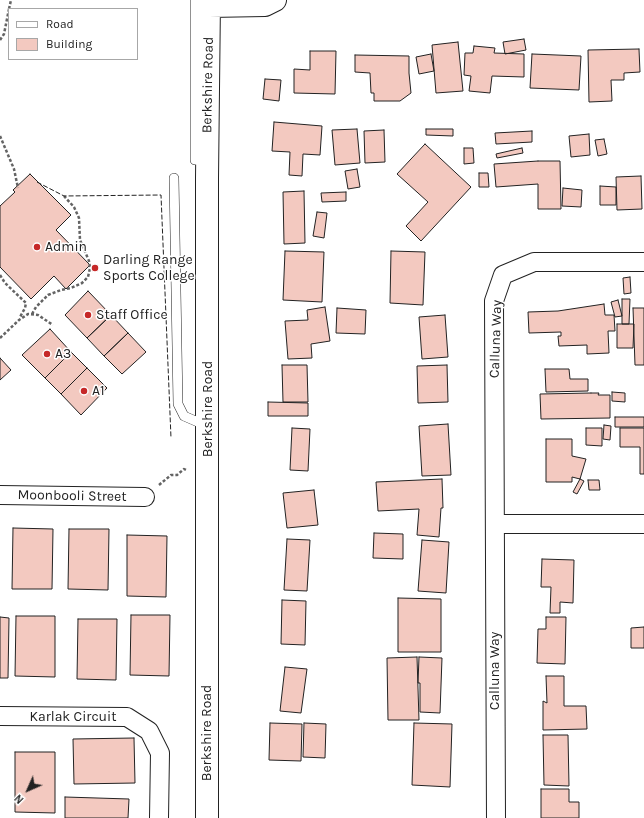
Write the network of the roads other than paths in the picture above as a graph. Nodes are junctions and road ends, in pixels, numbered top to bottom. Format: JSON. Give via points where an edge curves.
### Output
{"nodes":[{"id":1,"x":275,"y":0,"type":"edge"},
{"id":2,"x":205,"y":2,"type":"edge"},
{"id":3,"x":174,"y":178,"type":"dead end"},
{"id":4,"x":644,"y":262,"type":"edge"},
{"id":5,"x":207,"y":426,"type":"junction"},
{"id":6,"x":0,"y":495,"type":"edge"},
{"id":7,"x":145,"y":498,"type":"road end"},
{"id":8,"x":495,"y":524,"type":"junction"},
{"id":9,"x":644,"y":524,"type":"edge"},
{"id":10,"x":0,"y":716,"type":"edge"},
{"id":11,"x":160,"y":818,"type":"edge"},
{"id":12,"x":207,"y":818,"type":"edge"},
{"id":13,"x":496,"y":818,"type":"edge"}],
"edges":[{"from":1,"to":2,"type":"main road","via":[[265,5]]},
{"from":2,"to":5,"type":"main road","name":"Berkshire Road"},
{"from":3,"to":5,"type":"lane","via":[[178,404],[184,416]]},
{"from":4,"to":8,"type":"street","name":"Calluna Way","via":[[534,262],[503,275],[494,301]]},
{"from":5,"to":12,"type":"main road","name":"Berkshire Road"},
{"from":6,"to":7,"type":"street","name":"Moonbooli Street"},
{"from":8,"to":9,"type":"street"},
{"from":8,"to":13,"type":"street","name":"Calluna Way"},
{"from":10,"to":11,"type":"street","name":"Karlak Circuit","via":[[127,717],[149,731],[160,753]]}]}
